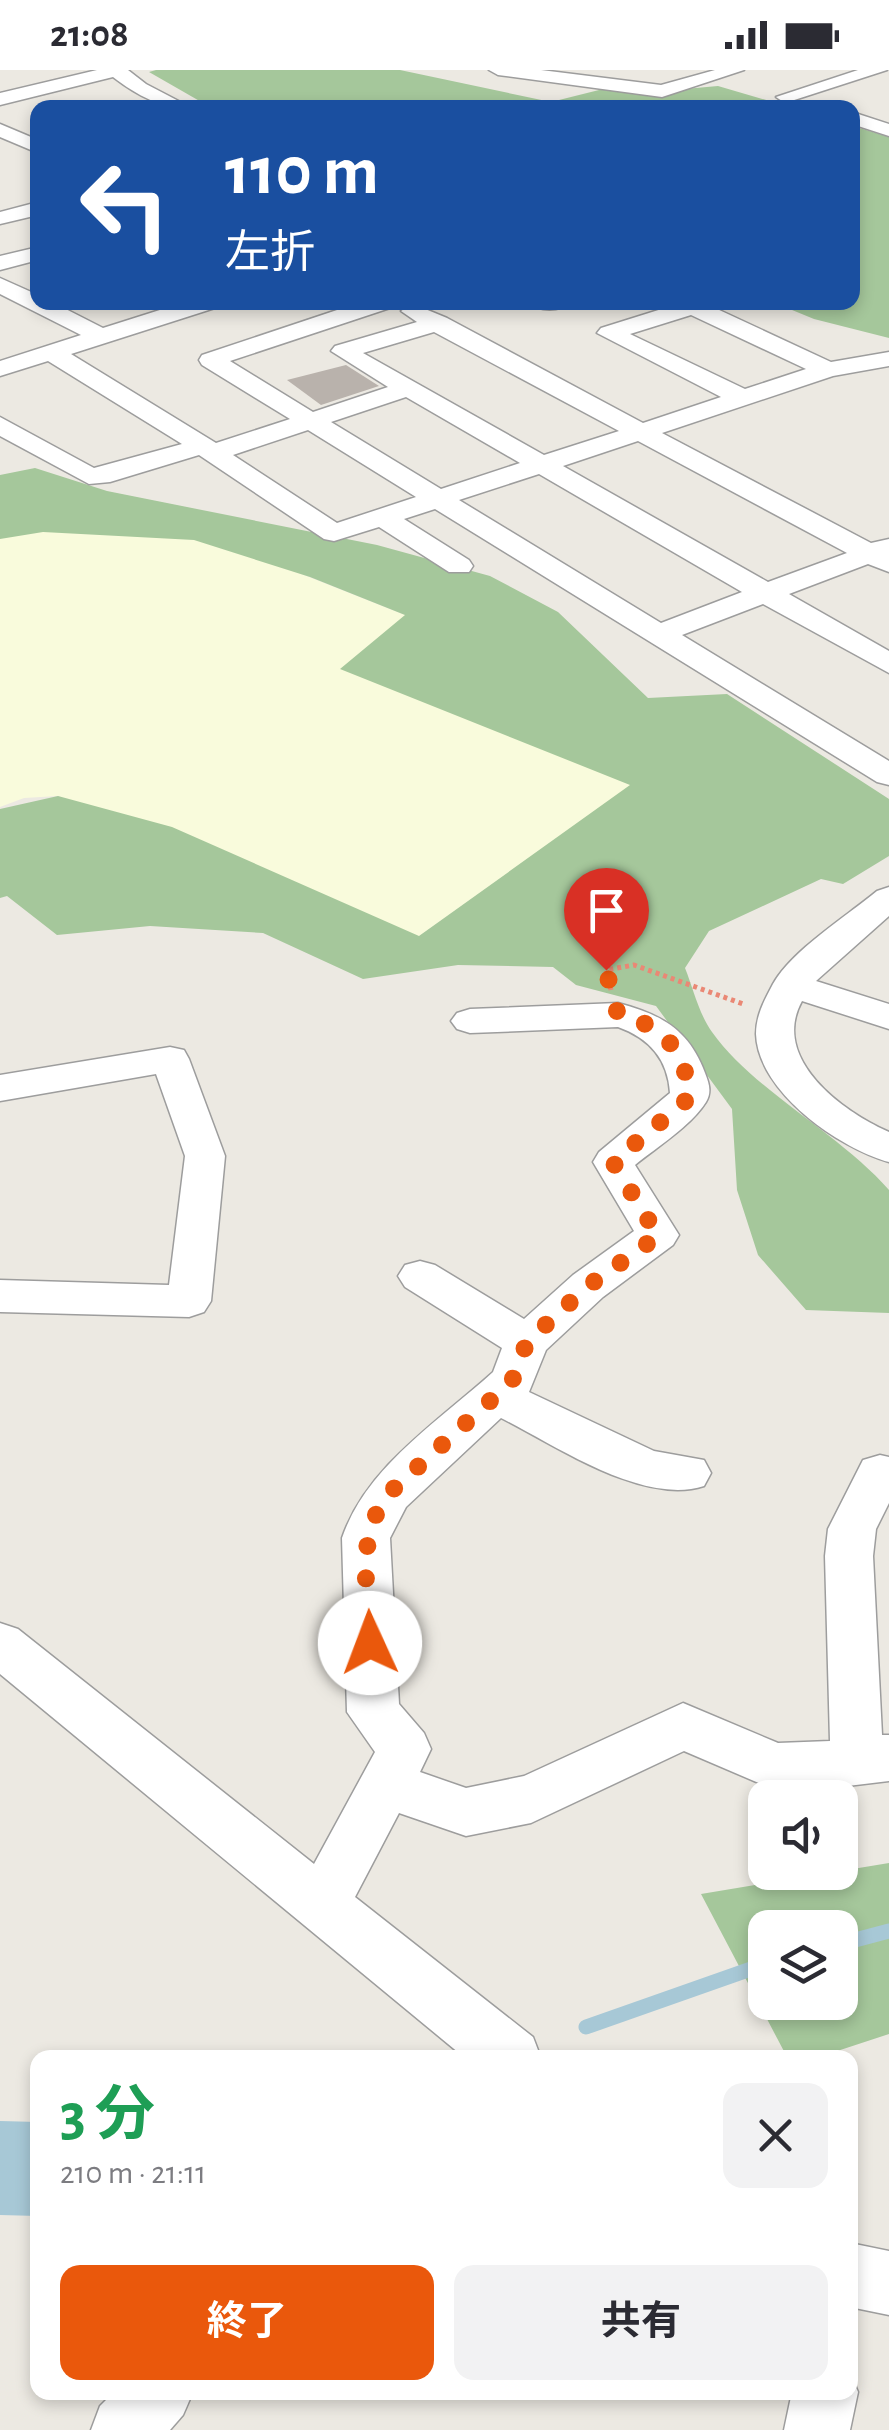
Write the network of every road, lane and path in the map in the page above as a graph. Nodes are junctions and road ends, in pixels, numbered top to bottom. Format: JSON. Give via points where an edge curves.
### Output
{"nodes":[{"id":1,"x":118,"y":70,"type":"edge"},
{"id":2,"x":498,"y":70,"type":"edge"},
{"id":3,"x":614,"y":70,"type":"edge"},
{"id":4,"x":734,"y":70,"type":"edge"},
{"id":5,"x":878,"y":70,"type":"edge"},
{"id":6,"x":578,"y":80,"type":"junction"},
{"id":7,"x":842,"y":80,"type":"junction"},
{"id":8,"x":873,"y":90,"type":"dead end"},
{"id":9,"x":160,"y":96,"type":"junction"},
{"id":10,"x":0,"y":99,"type":"edge"},
{"id":11,"x":145,"y":100,"type":"edge"},
{"id":12,"x":168,"y":100,"type":"edge"},
{"id":13,"x":793,"y":100,"type":"edge"},
{"id":14,"x":889,"y":108,"type":"edge"},
{"id":15,"x":860,"y":117,"type":"edge"},
{"id":16,"x":860,"y":121,"type":"edge"},
{"id":17,"x":30,"y":129,"type":"edge"},
{"id":18,"x":889,"y":130,"type":"edge"},
{"id":19,"x":3,"y":134,"type":"edge"},
{"id":20,"x":30,"y":144,"type":"edge"},
{"id":21,"x":30,"y":210,"type":"edge"},
{"id":22,"x":0,"y":218,"type":"edge"},
{"id":23,"x":30,"y":255,"type":"edge"},
{"id":24,"x":0,"y":264,"type":"edge"},
{"id":25,"x":0,"y":285,"type":"edge"},
{"id":26,"x":30,"y":300,"type":"edge"},
{"id":27,"x":30,"y":305,"type":"edge"},
{"id":28,"x":51,"y":310,"type":"edge"},
{"id":29,"x":185,"y":310,"type":"edge"},
{"id":30,"x":353,"y":310,"type":"edge"},
{"id":31,"x":411,"y":310,"type":"edge"},
{"id":32,"x":682,"y":310,"type":"edge"},
{"id":33,"x":698,"y":310,"type":"edge"},
{"id":34,"x":0,"y":314,"type":"edge"},
{"id":35,"x":439,"y":323,"type":"junction"},
{"id":36,"x":142,"y":324,"type":"junction"},
{"id":37,"x":102,"y":336,"type":"junction"},
{"id":38,"x":194,"y":351,"type":"junction"},
{"id":39,"x":51,"y":353,"type":"junction"},
{"id":40,"x":889,"y":359,"type":"edge"},
{"id":41,"x":0,"y":369,"type":"edge"},
{"id":42,"x":828,"y":370,"type":"junction"},
{"id":43,"x":409,"y":388,"type":"junction"},
{"id":44,"x":743,"y":398,"type":"junction"},
{"id":45,"x":314,"y":420,"type":"junction"},
{"id":46,"x":0,"y":425,"type":"edge"},
{"id":47,"x":643,"y":431,"type":"junction"},
{"id":48,"x":208,"y":449,"type":"junction"},
{"id":49,"x":542,"y":464,"type":"junction"},
{"id":50,"x":438,"y":498,"type":"junction"},
{"id":51,"x":382,"y":517,"type":"junction"},
{"id":52,"x":882,"y":555,"type":"edge"},
{"id":53,"x":459,"y":566,"type":"dead end"},
{"id":54,"x":766,"y":593,"type":"junction"},
{"id":55,"x":658,"y":634,"type":"junction"},
{"id":56,"x":889,"y":636,"type":"edge"},
{"id":57,"x":860,"y":647,"type":"junction"},
{"id":58,"x":889,"y":664,"type":"edge"},
{"id":59,"x":889,"y":775,"type":"edge"},
{"id":60,"x":889,"y":898,"type":"edge"},
{"id":61,"x":783,"y":1000,"type":"junction"},
{"id":62,"x":618,"y":1015,"type":"junction"},
{"id":63,"x":889,"y":1017,"type":"edge"},
{"id":64,"x":470,"y":1021,"type":"dead end"},
{"id":65,"x":0,"y":1088,"type":"edge"},
{"id":66,"x":889,"y":1148,"type":"edge"},
{"id":67,"x":420,"y":1276,"type":"dead end"},
{"id":68,"x":0,"y":1296,"type":"edge"},
{"id":69,"x":527,"y":1342,"type":"junction"},
{"id":70,"x":496,"y":1396,"type":"junction"},
{"id":71,"x":688,"y":1472,"type":"dead end"},
{"id":72,"x":880,"y":1473,"type":"dead end"},
{"id":73,"x":0,"y":1644,"type":"edge"},
{"id":74,"x":873,"y":1760,"type":"edge"},
{"id":75,"x":386,"y":1785,"type":"junction"},
{"id":76,"x":322,"y":1904,"type":"junction"},
{"id":77,"x":502,"y":2050,"type":"edge"},
{"id":78,"x":858,"y":2277,"type":"edge"},
{"id":79,"x":889,"y":2284,"type":"edge"},
{"id":80,"x":152,"y":2400,"type":"edge"},
{"id":81,"x":823,"y":2400,"type":"edge"},
{"id":82,"x":124,"y":2430,"type":"edge"},
{"id":83,"x":817,"y":2430,"type":"edge"}],
"edges":[{"from":1,"to":9,"type":"street"},
{"from":1,"to":10,"type":"street"},
{"from":2,"to":6,"type":"street"},
{"from":3,"to":6,"type":"street"},
{"from":4,"to":6,"type":"street","via":[[662,91]]},
{"from":5,"to":7,"type":"street"},
{"from":7,"to":8,"type":"street"},
{"from":7,"to":13,"type":"street","via":[[778,95]]},
{"from":9,"to":11,"type":"street"},
{"from":9,"to":12,"type":"street"},
{"from":14,"to":15,"type":"street"},
{"from":16,"to":18,"type":"street"},
{"from":17,"to":19,"type":"street"},
{"from":19,"to":20,"type":"street"},
{"from":21,"to":22,"type":"street"},
{"from":23,"to":24,"type":"street"},
{"from":25,"to":26,"type":"street"},
{"from":27,"to":34,"type":"street"},
{"from":28,"to":37,"type":"street"},
{"from":29,"to":36,"type":"street"},
{"from":30,"to":38,"type":"street"},
{"from":31,"to":35,"type":"street"},
{"from":32,"to":44,"type":"street","via":[[609,332]]},
{"from":33,"to":42,"type":"street"},
{"from":35,"to":43,"type":"street","via":[[343,351]]},
{"from":35,"to":47,"type":"street"},
{"from":36,"to":37,"type":"street"},
{"from":36,"to":38,"type":"street"},
{"from":37,"to":39,"type":"street"},
{"from":38,"to":45,"type":"street"},
{"from":39,"to":41,"type":"street"},
{"from":39,"to":48,"type":"street"},
{"from":40,"to":42,"type":"street"},
{"from":42,"to":44,"type":"street"},
{"from":43,"to":45,"type":"street"},
{"from":43,"to":49,"type":"street"},
{"from":44,"to":47,"type":"street"},
{"from":45,"to":48,"type":"street"},
{"from":45,"to":50,"type":"street"},
{"from":46,"to":48,"type":"street","via":[[89,476]]},
{"from":47,"to":49,"type":"street"},
{"from":47,"to":52,"type":"street"},
{"from":48,"to":51,"type":"street","via":[[334,533]]},
{"from":49,"to":50,"type":"street"},
{"from":49,"to":54,"type":"street"},
{"from":50,"to":51,"type":"street"},
{"from":50,"to":55,"type":"street"},
{"from":51,"to":53,"type":"street"},
{"from":52,"to":54,"type":"street"},
{"from":54,"to":55,"type":"street"},
{"from":54,"to":57,"type":"street"},
{"from":55,"to":59,"type":"street"},
{"from":56,"to":57,"type":"street"},
{"from":57,"to":58,"type":"street"},
{"from":60,"to":61,"type":"street"},
{"from":61,"to":62,"type":"path","via":[[634,964],[606,970]]},
{"from":61,"to":63,"type":"street"},
{"from":61,"to":66,"type":"street","via":[[776,1042],[785,1068],[834,1118]]},
{"from":62,"to":64,"type":"street"},
{"from":62,"to":69,"type":"street","via":[[641,1020],[677,1046],[692,1090],[613,1162],[658,1236],[588,1286]]},
{"from":65,"to":68,"type":"street","via":[[170,1058],[204,1156],[189,1301]]},
{"from":67,"to":69,"type":"street"},
{"from":69,"to":70,"type":"street","via":[[512,1381]]},
{"from":70,"to":71,"type":"street","via":[[647,1469]]},
{"from":70,"to":75,"type":"street","via":[[388,1494],[366,1538],[373,1712],[405,1749]]},
{"from":72,"to":74,"type":"street","via":[[852,1529],[849,1556]]},
{"from":73,"to":76,"type":"street"},
{"from":74,"to":75,"type":"street","via":[[775,1766],[683,1726],[531,1799],[466,1812]]},
{"from":75,"to":76,"type":"street"},
{"from":76,"to":77,"type":"street"},
{"from":78,"to":79,"type":"street"},
{"from":80,"to":82,"type":"street"},
{"from":81,"to":83,"type":"street"}]}
